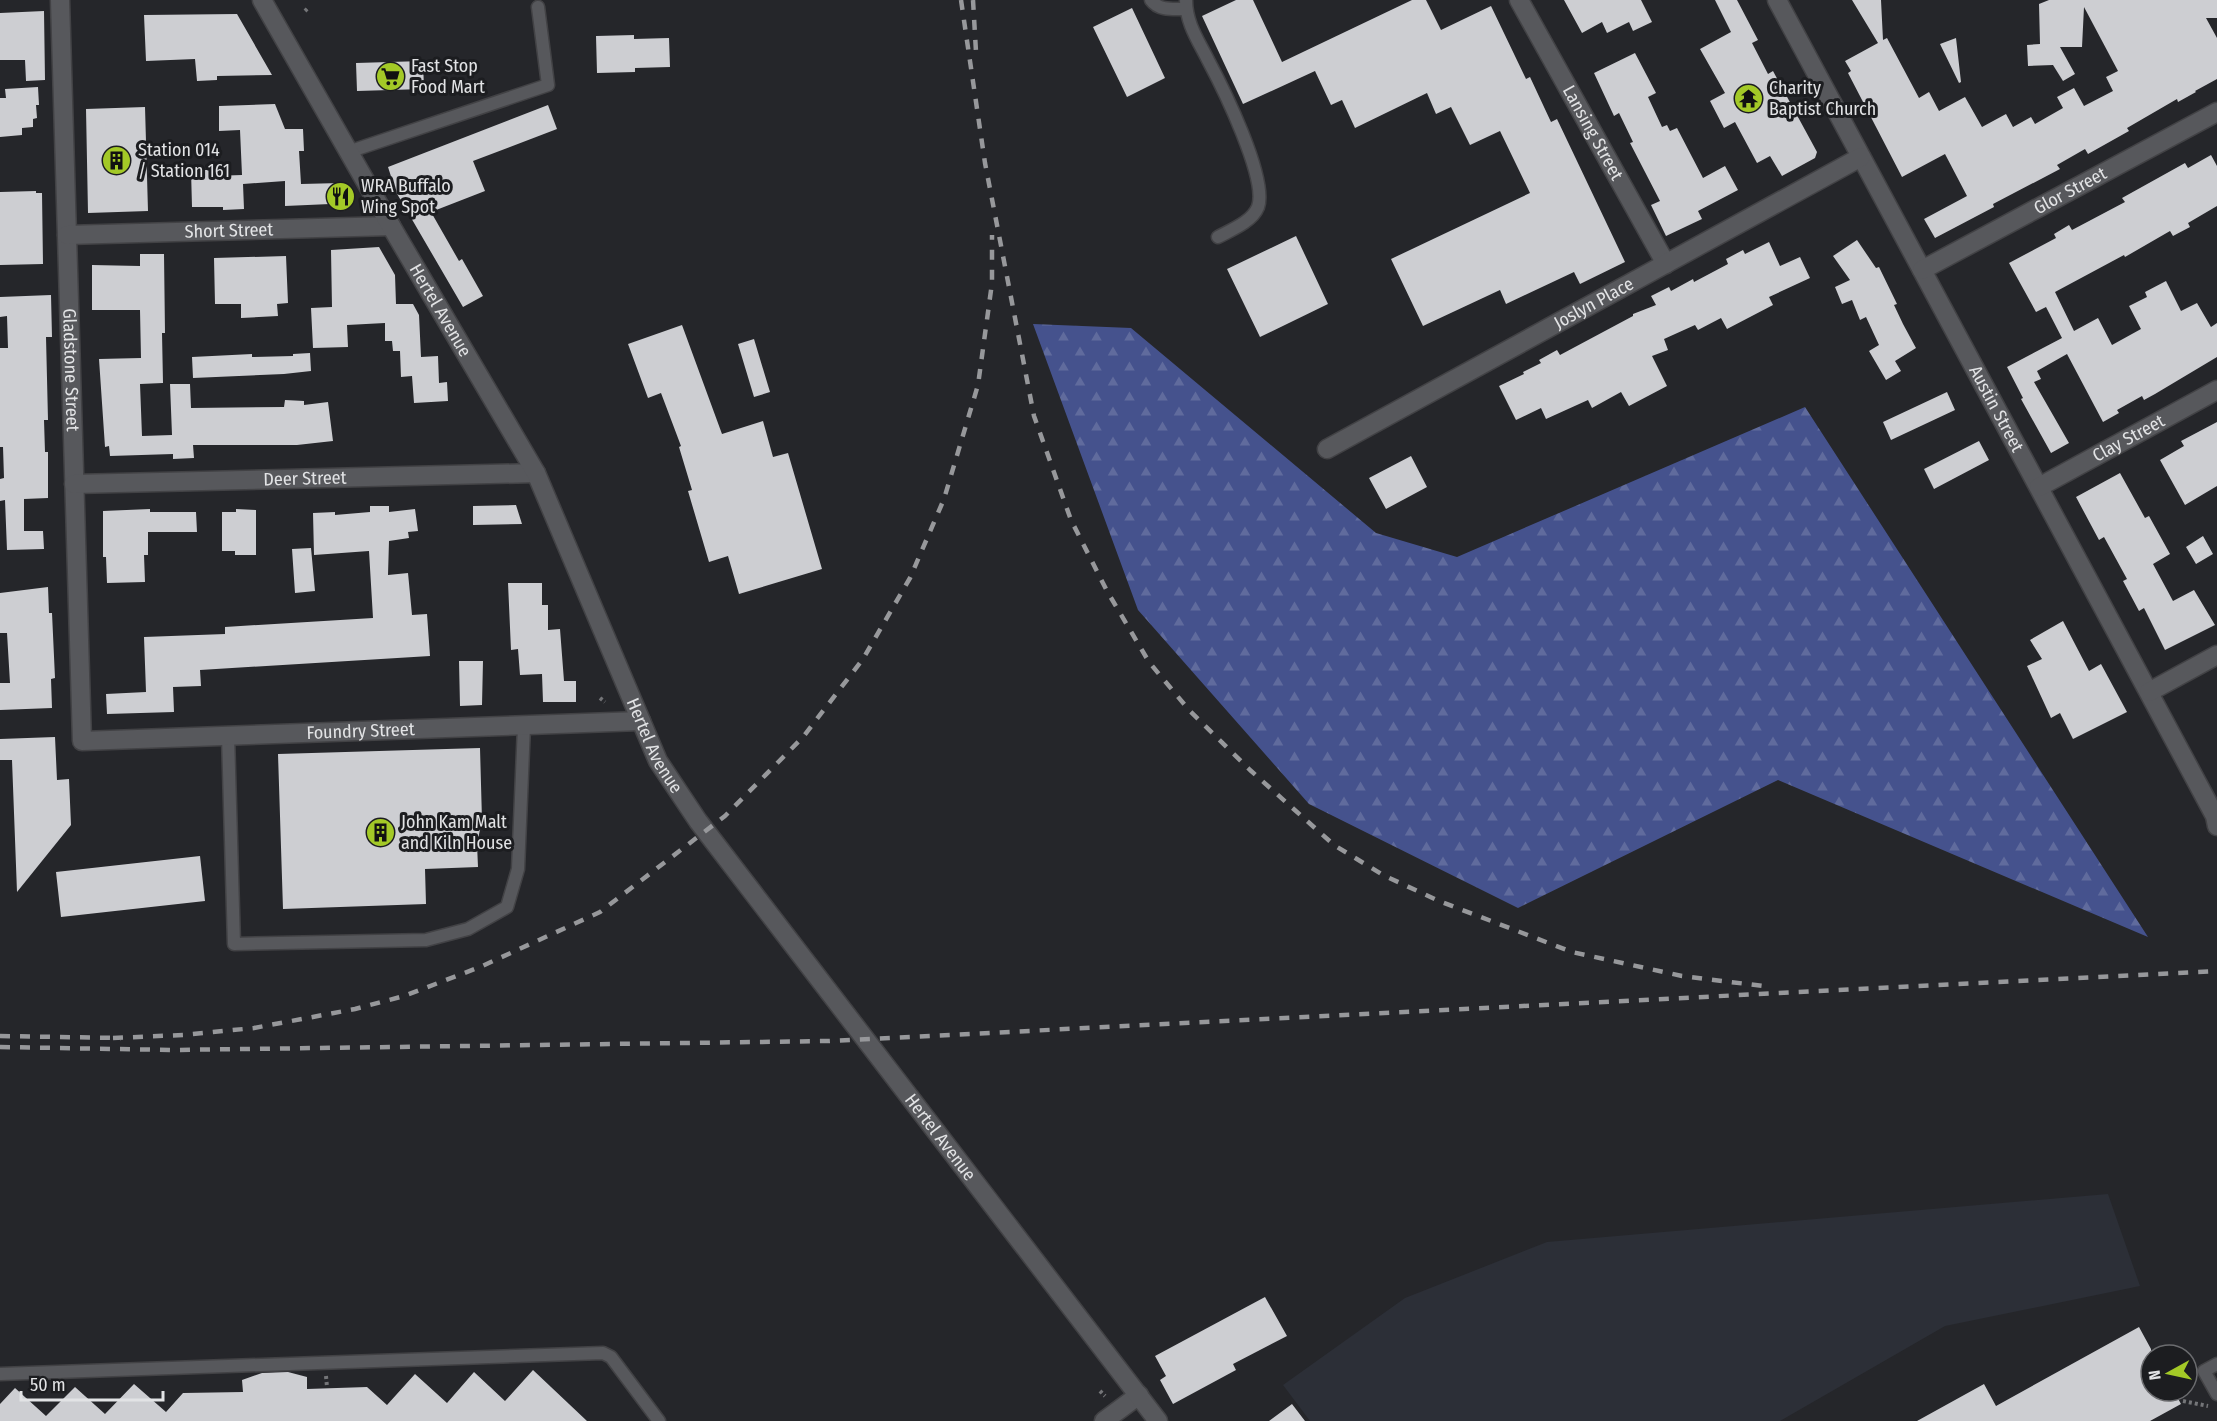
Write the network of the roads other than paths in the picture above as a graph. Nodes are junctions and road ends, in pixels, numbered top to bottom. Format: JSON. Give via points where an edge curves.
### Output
{"nodes":[{"id":1,"x":60,"y":0,"type":"edge"},
{"id":2,"x":262,"y":0,"type":"edge"},
{"id":3,"x":1150,"y":0,"type":"edge"},
{"id":4,"x":1519,"y":0,"type":"edge"},
{"id":5,"x":1777,"y":0,"type":"edge"},
{"id":6,"x":1186,"y":4,"type":"edge"},
{"id":7,"x":538,"y":7,"type":"dead end"},
{"id":8,"x":2217,"y":112,"type":"edge"},
{"id":9,"x":348,"y":152,"type":"junction"},
{"id":10,"x":1862,"y":157,"type":"junction"},
{"id":11,"x":391,"y":226,"type":"junction"},
{"id":12,"x":67,"y":235,"type":"junction"},
{"id":13,"x":1218,"y":237,"type":"dead end"},
{"id":14,"x":1666,"y":264,"type":"junction"},
{"id":15,"x":1922,"y":270,"type":"junction"},
{"id":16,"x":2217,"y":390,"type":"edge"},
{"id":17,"x":1327,"y":449,"type":"dead end"},
{"id":18,"x":536,"y":473,"type":"junction"},
{"id":19,"x":74,"y":484,"type":"junction"},
{"id":20,"x":2039,"y":487,"type":"junction"},
{"id":21,"x":2217,"y":655,"type":"edge"},
{"id":22,"x":2149,"y":692,"type":"junction"},
{"id":23,"x":641,"y":721,"type":"junction"},
{"id":24,"x":524,"y":726,"type":"junction"},
{"id":25,"x":228,"y":736,"type":"junction"},
{"id":26,"x":82,"y":741,"type":"joint"},
{"id":27,"x":2216,"y":820,"type":"edge"},
{"id":28,"x":2217,"y":1364,"type":"edge"},
{"id":29,"x":0,"y":1374,"type":"edge"},
{"id":30,"x":2217,"y":1394,"type":"edge"},
{"id":31,"x":1139,"y":1395,"type":"junction"},
{"id":32,"x":659,"y":1421,"type":"edge"},
{"id":33,"x":1104,"y":1421,"type":"edge"},
{"id":34,"x":1158,"y":1421,"type":"edge"}],
"edges":[{"from":1,"to":12,"type":"street","name":"Gladstone Street"},
{"from":2,"to":9,"type":"street","name":"Hertel Avenue"},
{"from":3,"to":6,"type":"lane","via":[[1164,9]]},
{"from":4,"to":14,"type":"street","name":"Lansing Street"},
{"from":5,"to":10,"type":"street","name":"Austin Street"},
{"from":6,"to":13,"type":"lane","via":[[1192,32],[1239,125],[1260,190],[1258,207],[1251,217]]},
{"from":7,"to":9,"type":"lane","via":[[548,85]]},
{"from":8,"to":15,"type":"street","name":"Glor Street"},
{"from":9,"to":11,"type":"street","name":"Hertel Avenue"},
{"from":10,"to":14,"type":"street","name":"Joslyn Place"},
{"from":10,"to":15,"type":"street","name":"Austin Street"},
{"from":11,"to":12,"type":"street","name":"Short Street"},
{"from":11,"to":18,"type":"street","name":"Hertel Avenue"},
{"from":12,"to":19,"type":"street","name":"Gladstone Street"},
{"from":14,"to":17,"type":"street","name":"Joslyn Place"},
{"from":15,"to":20,"type":"street","name":"Austin Street"},
{"from":16,"to":20,"type":"street","name":"Clay Street"},
{"from":18,"to":19,"type":"street","name":"Deer Street"},
{"from":18,"to":23,"type":"street","name":"Hertel Avenue"},
{"from":19,"to":26,"type":"street","name":"Gladstone Street"},
{"from":20,"to":22,"type":"street","name":"Austin Street"},
{"from":21,"to":22,"type":"street"},
{"from":22,"to":27,"type":"street","name":"Austin Street"},
{"from":23,"to":24,"type":"street","name":"Foundry Street"},
{"from":23,"to":31,"type":"street","name":"Hertel Avenue","via":[[658,761],[698,821]]},
{"from":24,"to":25,"type":"street","name":"Foundry Street"},
{"from":24,"to":25,"type":"lane","via":[[518,869],[507,907],[468,929],[426,940],[234,944]]},
{"from":25,"to":26,"type":"street","name":"Foundry Street"},
{"from":28,"to":30,"type":"lane","via":[[2204,1371]]},
{"from":29,"to":32,"type":"lane","via":[[603,1353],[611,1357]]},
{"from":31,"to":33,"type":"street"},
{"from":31,"to":34,"type":"street","name":"Hertel Avenue"}]}
